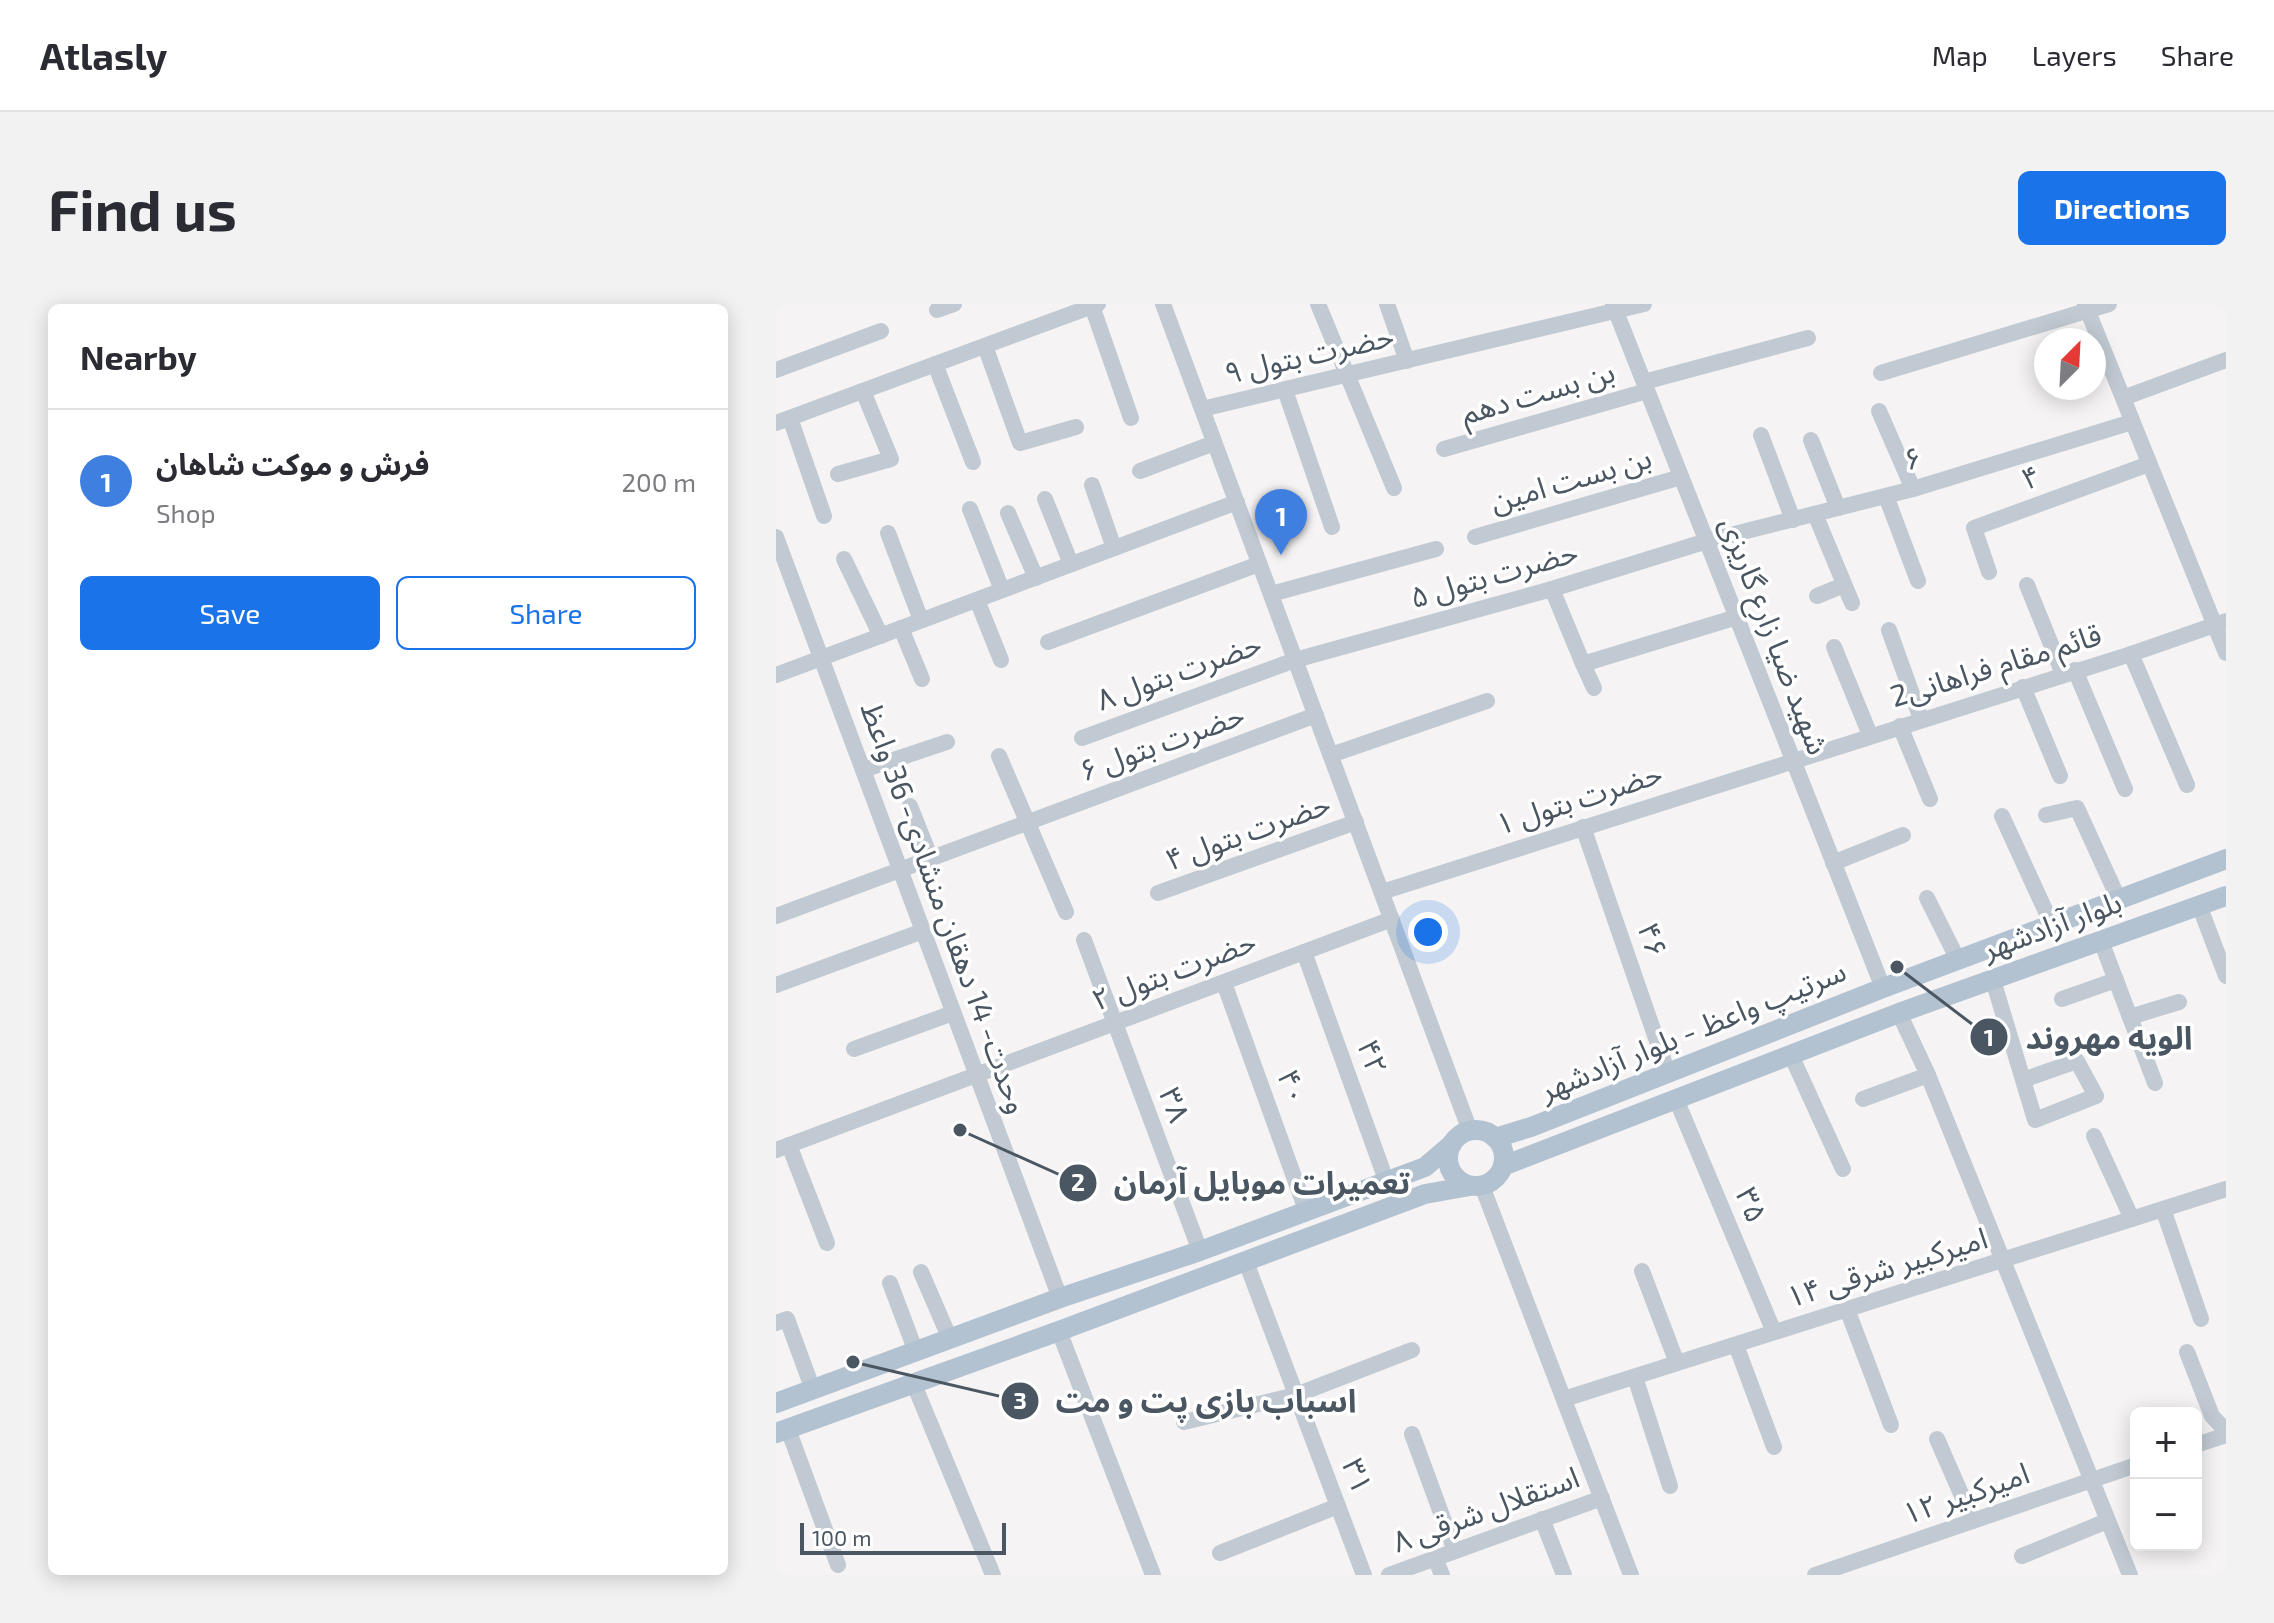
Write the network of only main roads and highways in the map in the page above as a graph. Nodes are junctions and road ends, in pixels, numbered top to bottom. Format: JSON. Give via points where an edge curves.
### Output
{"nodes":[{"id":1,"x":2226,"y":859,"type":"edge"},
{"id":2,"x":2226,"y":896,"type":"edge"},
{"id":3,"x":1899,"y":1013,"type":"joint"},
{"id":4,"x":1495,"y":1138,"type":"junction"},
{"id":5,"x":1452,"y":1144,"type":"junction"},
{"id":6,"x":1503,"y":1166,"type":"junction"},
{"id":7,"x":1476,"y":1186,"type":"junction"},
{"id":8,"x":776,"y":1403,"type":"edge"},
{"id":9,"x":782,"y":1431,"type":"edge"}],
"edges":[{"from":1,"to":4,"type":"main road","name":"سرتیپ واعظ - بلوار آزادشهر"},
{"from":2,"to":3,"type":"main road","name":"بلوار آزادشهر"},
{"from":3,"to":6,"type":"main road","name":"سرتیپ واعظ - بلوار آزادشهر"},
{"from":4,"to":5,"type":"main road","via":[[1470,1131]]},
{"from":4,"to":6,"type":"main road","via":[[1503,1150]]},
{"from":5,"to":7,"type":"main road","via":[[1450,1169],[1462,1182]]},
{"from":5,"to":8,"type":"main road","via":[[1425,1167]]},
{"from":6,"to":7,"type":"main road","via":[[1496,1178]]},
{"from":7,"to":9,"type":"main road","via":[[1425,1194]]}]}
